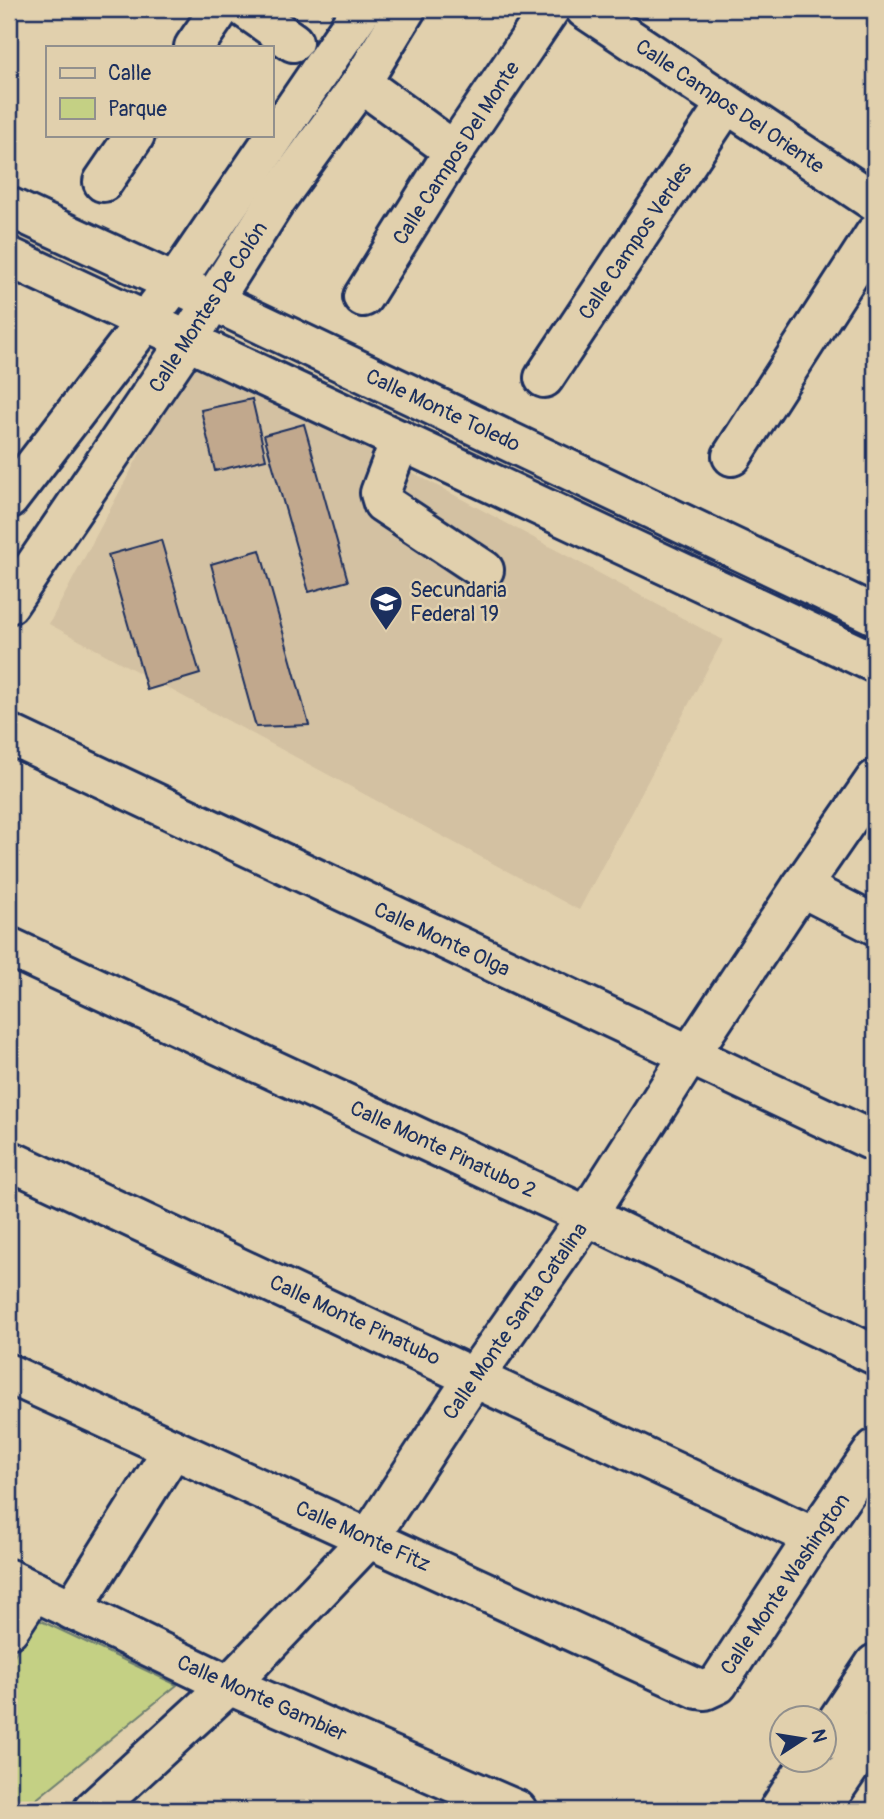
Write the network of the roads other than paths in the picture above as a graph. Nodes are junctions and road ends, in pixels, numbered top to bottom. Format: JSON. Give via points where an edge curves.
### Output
{"nodes":[{"id":1,"x":220,"y":9,"type":"edge"},
{"id":2,"x":246,"y":9,"type":"edge"},
{"id":3,"x":362,"y":9,"type":"edge"},
{"id":4,"x":406,"y":9,"type":"edge"},
{"id":5,"x":550,"y":9,"type":"edge"},
{"id":6,"x":586,"y":9,"type":"edge"},
{"id":7,"x":293,"y":42,"type":"dead end"},
{"id":8,"x":195,"y":46,"type":"edge"},
{"id":9,"x":361,"y":83,"type":"junction"},
{"id":10,"x":726,"y":104,"type":"junction"},
{"id":11,"x":134,"y":136,"type":"edge"},
{"id":12,"x":454,"y":151,"type":"junction"},
{"id":13,"x":103,"y":182,"type":"dead end"},
{"id":14,"x":875,"y":202,"type":"edge"},
{"id":15,"x":9,"y":207,"type":"edge"},
{"id":16,"x":875,"y":234,"type":"edge"},
{"id":17,"x":9,"y":257,"type":"edge"},
{"id":18,"x":174,"y":283,"type":"junction"},
{"id":19,"x":363,"y":297,"type":"dead end"},
{"id":20,"x":214,"y":301,"type":"junction"},
{"id":21,"x":145,"y":321,"type":"junction"},
{"id":22,"x":188,"y":340,"type":"junction"},
{"id":23,"x":544,"y":377,"type":"dead end"},
{"id":24,"x":400,"y":440,"type":"junction"},
{"id":25,"x":732,"y":456,"type":"dead end"},
{"id":26,"x":9,"y":499,"type":"edge"},
{"id":27,"x":484,"y":570,"type":"dead end"},
{"id":28,"x":9,"y":604,"type":"edge"},
{"id":29,"x":875,"y":615,"type":"edge"},
{"id":30,"x":875,"y":663,"type":"edge"},
{"id":31,"x":9,"y":734,"type":"edge"},
{"id":32,"x":875,"y":780,"type":"edge"},
{"id":33,"x":801,"y":887,"type":"junction"},
{"id":34,"x":875,"y":925,"type":"edge"},
{"id":35,"x":9,"y":947,"type":"edge"},
{"id":36,"x":689,"y":1056,"type":"junction"},
{"id":37,"x":875,"y":1142,"type":"edge"},
{"id":38,"x":9,"y":1160,"type":"edge"},
{"id":39,"x":587,"y":1216,"type":"junction"},
{"id":40,"x":875,"y":1355,"type":"edge"},
{"id":41,"x":9,"y":1374,"type":"edge"},
{"id":42,"x":475,"y":1376,"type":"junction"},
{"id":43,"x":173,"y":1449,"type":"junction"},
{"id":44,"x":875,"y":1449,"type":"edge"},
{"id":45,"x":814,"y":1536,"type":"junction"},
{"id":46,"x":369,"y":1538,"type":"junction"},
{"id":47,"x":21,"y":1585,"type":"edge"},
{"id":48,"x":72,"y":1610,"type":"junction"},
{"id":49,"x":9,"y":1629,"type":"edge"},
{"id":50,"x":875,"y":1664,"type":"edge"},
{"id":51,"x":718,"y":1684,"type":"joint"},
{"id":52,"x":229,"y":1685,"type":"junction"},
{"id":53,"x":838,"y":1720,"type":"edge"},
{"id":54,"x":875,"y":1730,"type":"edge"},
{"id":55,"x":804,"y":1773,"type":"edge"},
{"id":56,"x":93,"y":1810,"type":"edge"},
{"id":57,"x":517,"y":1810,"type":"edge"},
{"id":58,"x":779,"y":1810,"type":"edge"},
{"id":59,"x":820,"y":1810,"type":"edge"}],
"edges":[{"from":1,"to":8,"type":"street"},
{"from":2,"to":7,"type":"street"},
{"from":3,"to":18,"type":"street","name":"Calle Montes De Colón"},
{"from":4,"to":9,"type":"street","name":"Calle Montes De Colón"},
{"from":5,"to":12,"type":"street","name":"Calle Campos Del Monte"},
{"from":6,"to":10,"type":"street","name":"Calle Campos Del Oriente"},
{"from":9,"to":12,"type":"street"},
{"from":9,"to":20,"type":"street","name":"Calle Montes De Colón","via":[[277,199]]},
{"from":10,"to":14,"type":"street","name":"Calle Campos Del Oriente"},
{"from":10,"to":23,"type":"street","name":"Calle Campos Verdes"},
{"from":11,"to":13,"type":"street"},
{"from":12,"to":19,"type":"street","name":"Calle Campos Del Monte"},
{"from":15,"to":18,"type":"street","name":"Calle Monte Toledo"},
{"from":16,"to":25,"type":"street"},
{"from":17,"to":21,"type":"street"},
{"from":18,"to":20,"type":"street","name":"Calle Monte Toledo"},
{"from":18,"to":21,"type":"street","name":"Calle Montes De Colón"},
{"from":20,"to":22,"type":"street","name":"Calle Montes De Colón"},
{"from":20,"to":29,"type":"street","name":"Calle Monte Toledo"},
{"from":21,"to":22,"type":"street"},
{"from":21,"to":26,"type":"street","name":"Calle Montes De Colón"},
{"from":22,"to":24,"type":"street"},
{"from":22,"to":28,"type":"street","name":"Calle Montes De Colón"},
{"from":24,"to":27,"type":"street","via":[[380,493],[383,503]]},
{"from":24,"to":30,"type":"street"},
{"from":31,"to":36,"type":"street","name":"Calle Monte Olga"},
{"from":32,"to":33,"type":"street","name":"Calle Monte Santa Catalina"},
{"from":33,"to":34,"type":"street"},
{"from":33,"to":36,"type":"street","name":"Calle Monte Santa Catalina"},
{"from":35,"to":39,"type":"street","name":"Calle Monte Pinatubo 2"},
{"from":36,"to":37,"type":"street","name":"Calle Monte Olga"},
{"from":36,"to":39,"type":"street","name":"Calle Monte Santa Catalina"},
{"from":38,"to":42,"type":"street","name":"Calle Monte Pinatubo"},
{"from":39,"to":40,"type":"street","name":"Calle Monte Pinatubo 2"},
{"from":39,"to":42,"type":"street","name":"Calle Monte Santa Catalina"},
{"from":41,"to":43,"type":"street","name":"Calle Monte Fitz"},
{"from":42,"to":45,"type":"street","name":"Calle Monte Pinatubo"},
{"from":42,"to":46,"type":"street","name":"Calle Monte Santa Catalina"},
{"from":43,"to":46,"type":"street","name":"Calle Monte Fitz"},
{"from":43,"to":48,"type":"street"},
{"from":44,"to":45,"type":"street","name":"Calle Monte Washington"},
{"from":45,"to":51,"type":"street","name":"Calle Monte Washington"},
{"from":46,"to":51,"type":"street","name":"Calle Monte Fitz","via":[[698,1689]]},
{"from":46,"to":52,"type":"street","name":"Calle Monte Santa Catalina"},
{"from":47,"to":48,"type":"street","name":"Calle Monte Gambier"},
{"from":47,"to":49,"type":"street"},
{"from":48,"to":52,"type":"street","name":"Calle Monte Gambier"},
{"from":50,"to":53,"type":"street"},
{"from":52,"to":56,"type":"street","name":"Calle Monte Santa Catalina"},
{"from":52,"to":57,"type":"street","name":"Calle Monte Gambier"},
{"from":54,"to":59,"type":"street"},
{"from":55,"to":58,"type":"street"}]}
